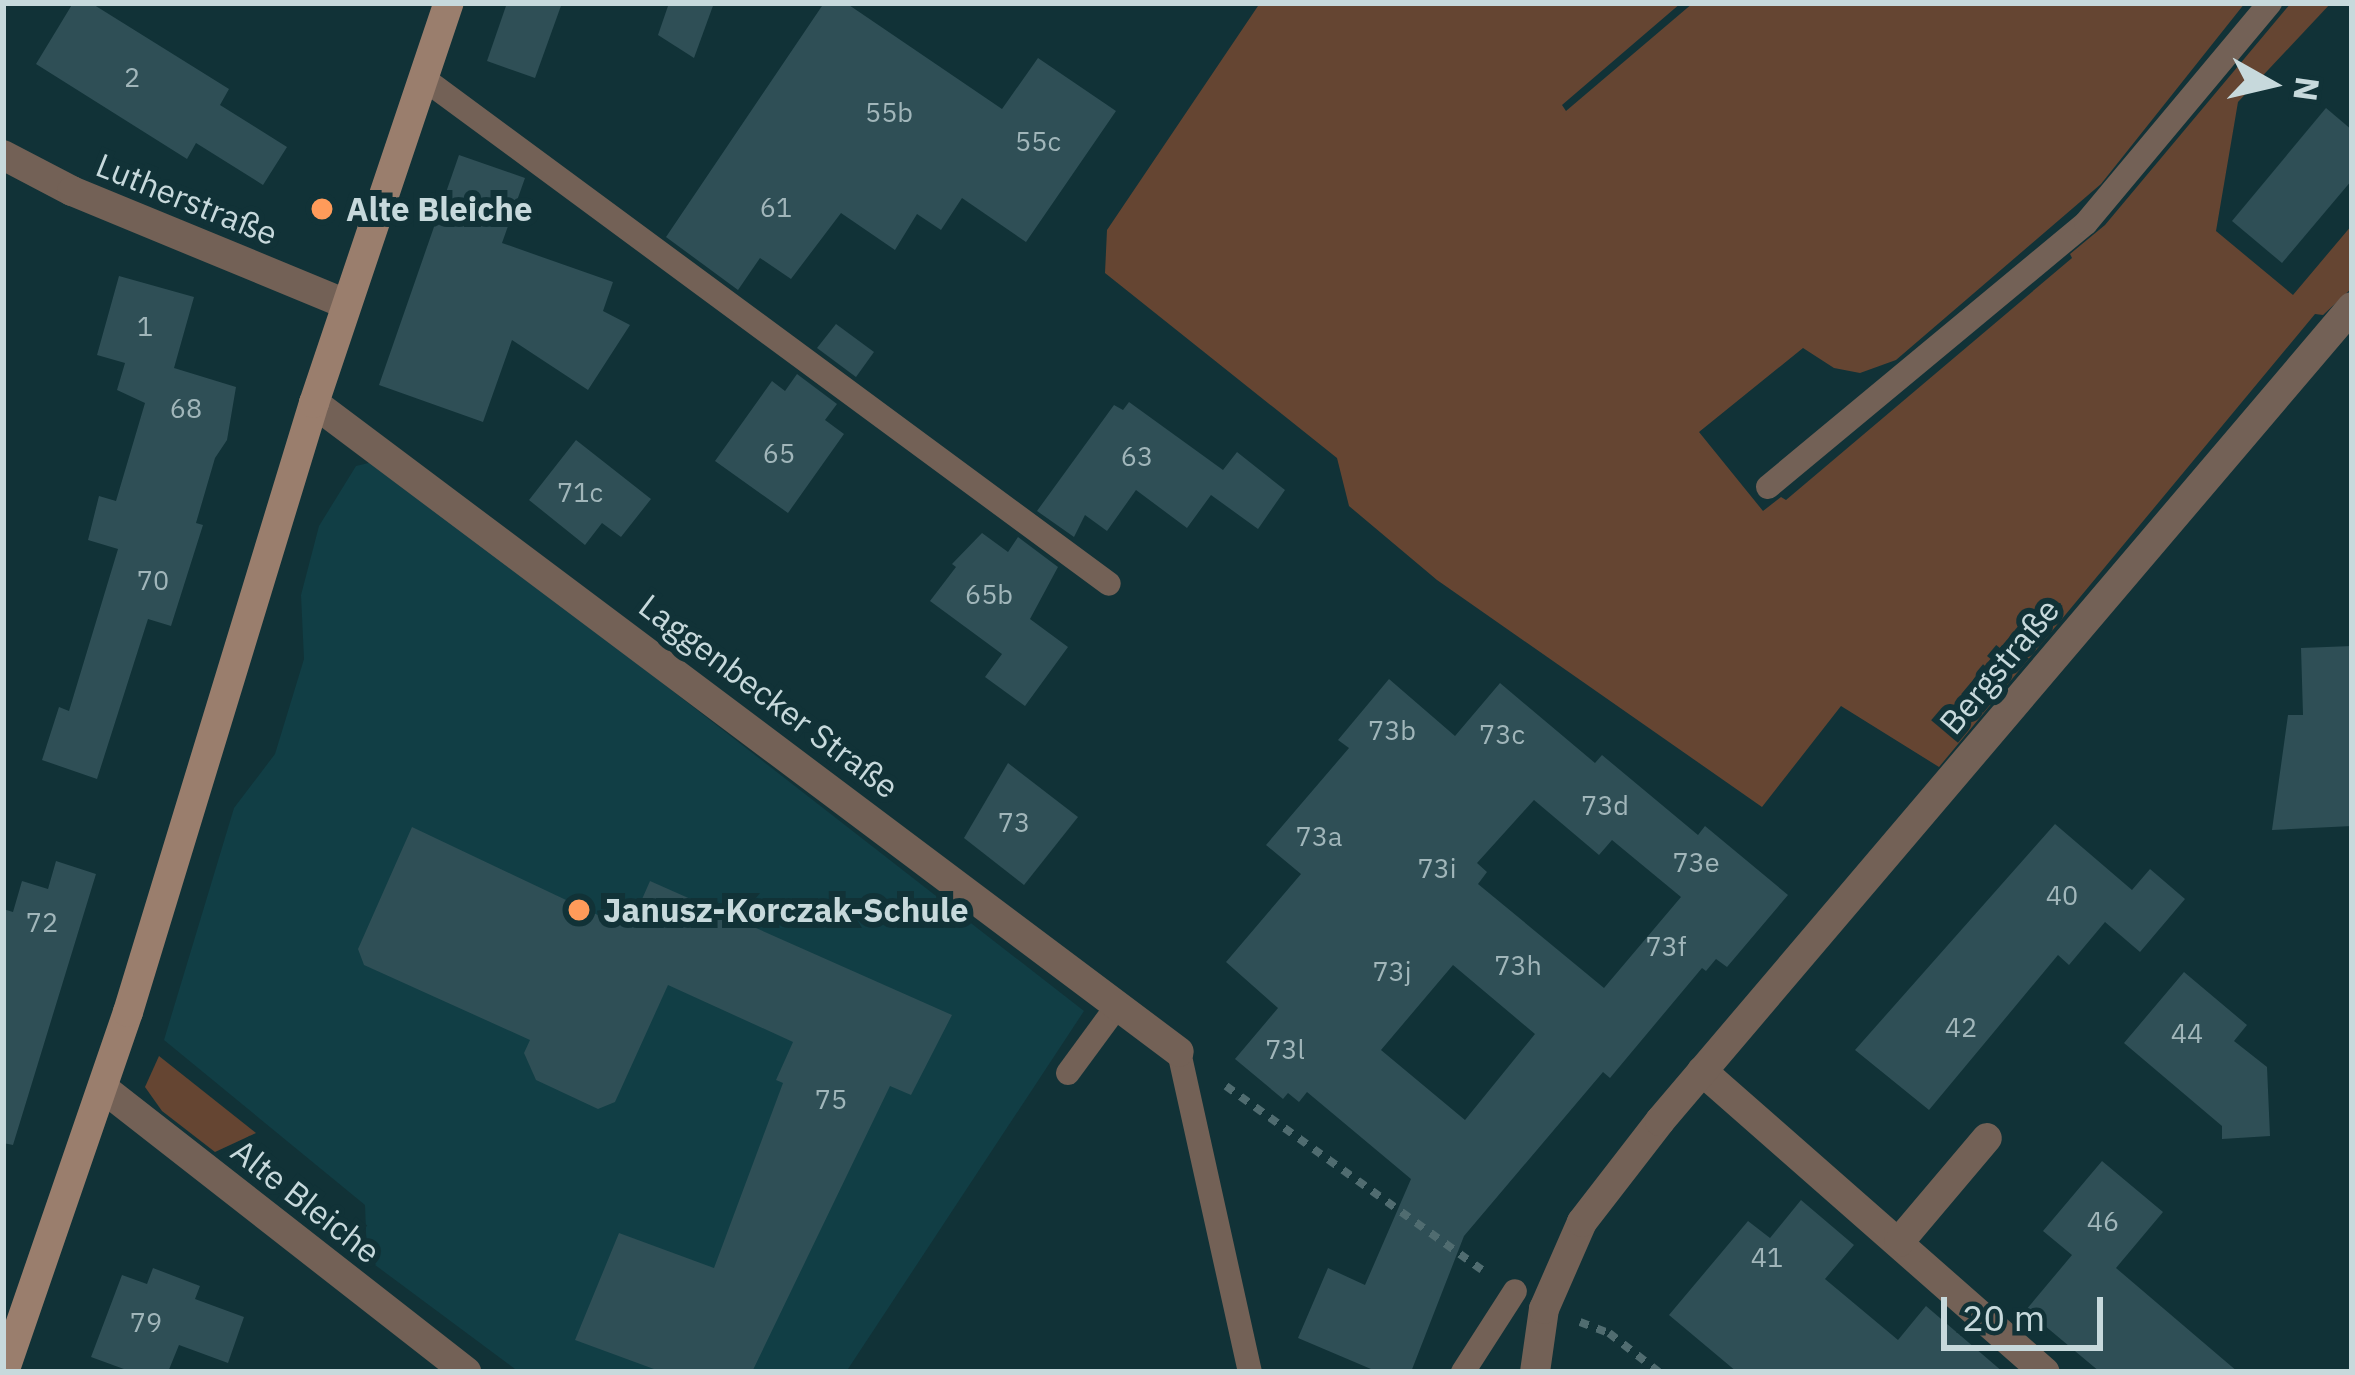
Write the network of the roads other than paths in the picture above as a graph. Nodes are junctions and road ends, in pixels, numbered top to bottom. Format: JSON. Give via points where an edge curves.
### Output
{"nodes":[{"id":1,"x":449,"y":3,"type":"edge"},
{"id":2,"x":2270,"y":3,"type":"edge"},
{"id":3,"x":423,"y":78,"type":"junction"},
{"id":4,"x":3,"y":155,"type":"edge"},
{"id":5,"x":346,"y":304,"type":"junction"},
{"id":6,"x":2352,"y":307,"type":"edge"},
{"id":7,"x":314,"y":403,"type":"junction"},
{"id":8,"x":1768,"y":487,"type":"dead end"},
{"id":9,"x":1109,"y":584,"type":"dead end"},
{"id":10,"x":1118,"y":1005,"type":"junction"},
{"id":11,"x":1179,"y":1052,"type":"joint"},
{"id":12,"x":1702,"y":1071,"type":"junction"},
{"id":13,"x":1068,"y":1073,"type":"dead end"},
{"id":14,"x":103,"y":1088,"type":"junction"},
{"id":15,"x":1987,"y":1138,"type":"dead end"},
{"id":16,"x":1900,"y":1242,"type":"junction"},
{"id":17,"x":1515,"y":1291,"type":"road end"},
{"id":18,"x":4,"y":1372,"type":"edge"},
{"id":19,"x":466,"y":1372,"type":"edge"},
{"id":20,"x":1250,"y":1372,"type":"edge"},
{"id":21,"x":1462,"y":1372,"type":"edge"},
{"id":22,"x":1535,"y":1372,"type":"edge"},
{"id":23,"x":2045,"y":1372,"type":"edge"}],
"edges":[{"from":1,"to":3,"type":"street"},
{"from":2,"to":8,"type":"lane","via":[[2086,223]]},
{"from":3,"to":5,"type":"street"},
{"from":3,"to":9,"type":"lane"},
{"from":4,"to":5,"type":"street","name":"Lutherstraße"},
{"from":5,"to":7,"type":"street"},
{"from":6,"to":12,"type":"street","name":"Bergstraße"},
{"from":7,"to":10,"type":"street","name":"Laggenbecker Straße"},
{"from":7,"to":14,"type":"street"},
{"from":10,"to":11,"type":"street","name":"Laggenbecker Straße"},
{"from":10,"to":13,"type":"lane"},
{"from":11,"to":20,"type":"lane"},
{"from":12,"to":16,"type":"street"},
{"from":12,"to":22,"type":"street","name":"Bergstraße","via":[[1582,1222],[1544,1309]]},
{"from":14,"to":18,"type":"street"},
{"from":14,"to":19,"type":"street","name":"Alte Bleiche"},
{"from":15,"to":16,"type":"street"},
{"from":16,"to":23,"type":"street"},
{"from":17,"to":21,"type":"lane"}]}
